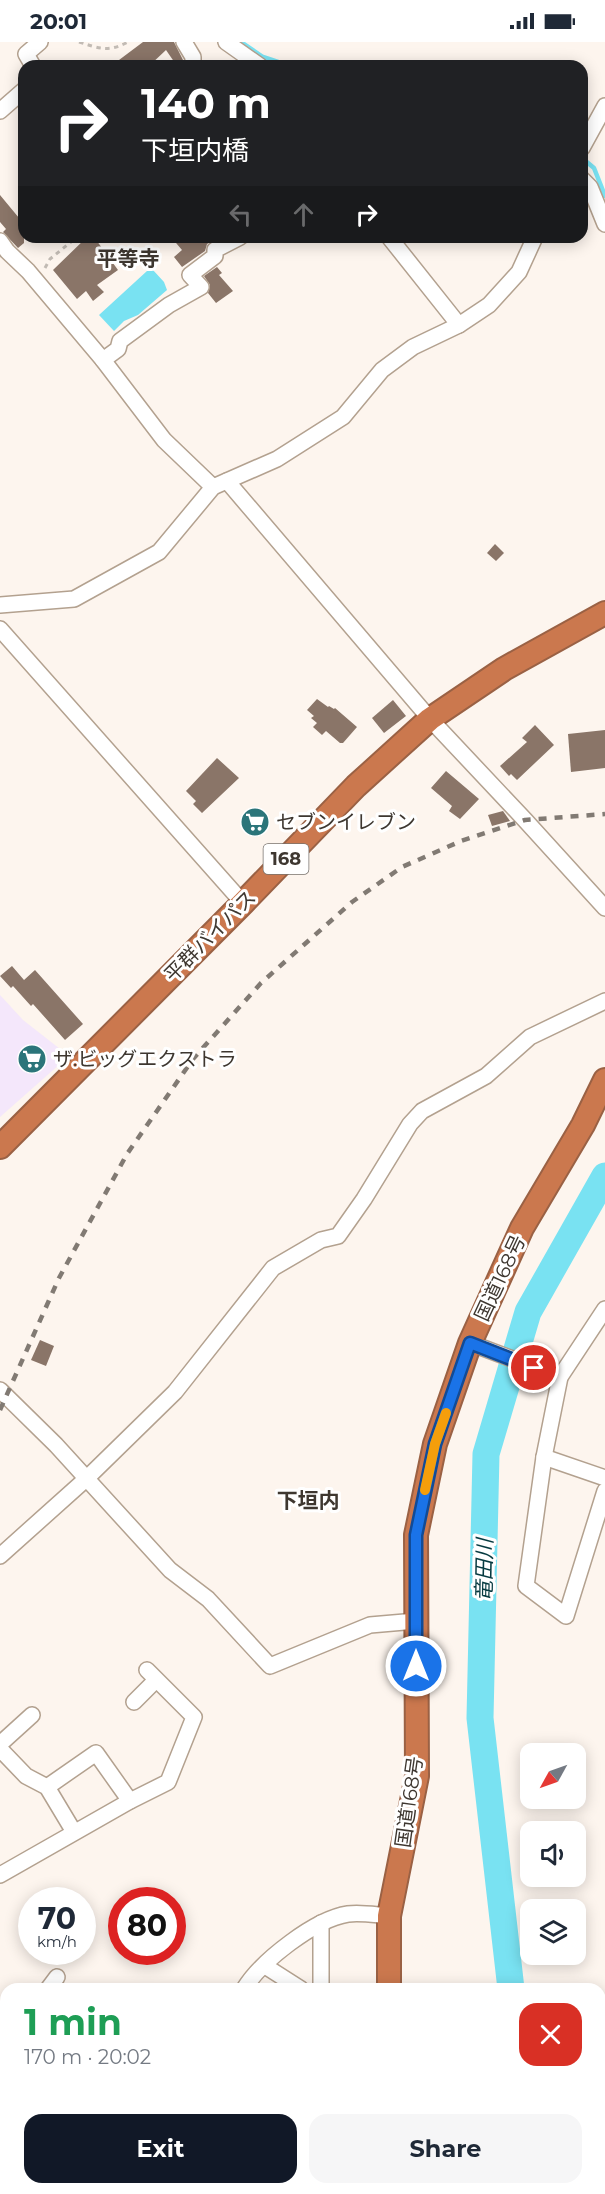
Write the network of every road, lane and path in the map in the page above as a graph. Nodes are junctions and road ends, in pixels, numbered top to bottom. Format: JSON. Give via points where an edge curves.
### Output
{"nodes":[{"id":1,"x":40,"y":42,"type":"edge"},
{"id":2,"x":79,"y":42,"type":"edge"},
{"id":3,"x":128,"y":42,"type":"edge"},
{"id":4,"x":184,"y":42,"type":"edge"},
{"id":5,"x":226,"y":42,"type":"edge"},
{"id":6,"x":30,"y":60,"type":"edge"},
{"id":7,"x":193,"y":60,"type":"edge"},
{"id":8,"x":252,"y":60,"type":"edge"},
{"id":9,"x":18,"y":95,"type":"edge"},
{"id":10,"x":605,"y":106,"type":"edge"},
{"id":11,"x":0,"y":111,"type":"edge"},
{"id":12,"x":588,"y":137,"type":"edge"},
{"id":13,"x":588,"y":185,"type":"edge"},
{"id":14,"x":605,"y":224,"type":"edge"},
{"id":15,"x":70,"y":243,"type":"edge"},
{"id":16,"x":228,"y":243,"type":"edge"},
{"id":17,"x":394,"y":243,"type":"edge"},
{"id":18,"x":532,"y":243,"type":"edge"},
{"id":19,"x":2,"y":249,"type":"edge"},
{"id":20,"x":28,"y":270,"type":"junction"},
{"id":21,"x":459,"y":325,"type":"junction"},
{"id":22,"x":103,"y":360,"type":"junction"},
{"id":23,"x":220,"y":484,"type":"junction"},
{"id":24,"x":0,"y":605,"type":"edge"},
{"id":25,"x":605,"y":613,"type":"edge"},
{"id":26,"x":0,"y":629,"type":"edge"},
{"id":27,"x":430,"y":719,"type":"junction"},
{"id":28,"x":243,"y":903,"type":"junction"},
{"id":29,"x":605,"y":908,"type":"edge"},
{"id":30,"x":605,"y":1001,"type":"edge"},
{"id":31,"x":605,"y":1080,"type":"edge"},
{"id":32,"x":0,"y":1147,"type":"edge"},
{"id":33,"x":605,"y":1309,"type":"edge"},
{"id":34,"x":470,"y":1343,"type":"junction"},
{"id":35,"x":560,"y":1377,"type":"junction"},
{"id":36,"x":0,"y":1390,"type":"edge"},
{"id":37,"x":544,"y":1457,"type":"junction"},
{"id":38,"x":605,"y":1478,"type":"edge"},
{"id":39,"x":86,"y":1479,"type":"junction"},
{"id":40,"x":605,"y":1491,"type":"edge"},
{"id":41,"x":0,"y":1556,"type":"edge"},
{"id":42,"x":416,"y":1621,"type":"junction"},
{"id":43,"x":134,"y":1702,"type":"dead end"},
{"id":44,"x":32,"y":1715,"type":"dead end"},
{"id":45,"x":0,"y":1744,"type":"edge"},
{"id":46,"x":0,"y":1749,"type":"edge"},
{"id":47,"x":47,"y":1786,"type":"junction"},
{"id":48,"x":130,"y":1801,"type":"junction"},
{"id":49,"x":74,"y":1832,"type":"junction"},
{"id":50,"x":0,"y":1875,"type":"edge"},
{"id":51,"x":389,"y":1916,"type":"junction"},
{"id":52,"x":321,"y":1923,"type":"junction"},
{"id":53,"x":265,"y":1966,"type":"junction"},
{"id":54,"x":249,"y":1983,"type":"edge"},
{"id":55,"x":292,"y":1983,"type":"edge"},
{"id":56,"x":321,"y":1983,"type":"edge"},
{"id":57,"x":389,"y":1983,"type":"edge"}],
"edges":[{"from":1,"to":6,"type":"street","via":[[26,54]]},
{"from":2,"to":3,"type":"path","via":[[115,49]]},
{"from":4,"to":7,"type":"street"},
{"from":5,"to":8,"type":"street"},
{"from":9,"to":11,"type":"street"},
{"from":10,"to":12,"type":"street"},
{"from":13,"to":14,"type":"street"},
{"from":15,"to":20,"type":"path","via":[[50,259],[43,273]]},
{"from":16,"to":22,"type":"street","via":[[215,250],[215,256],[190,275],[201,287],[120,341],[118,349]]},
{"from":17,"to":21,"type":"street"},
{"from":18,"to":21,"type":"street","via":[[519,272],[489,305]]},
{"from":19,"to":20,"type":"street"},
{"from":20,"to":22,"type":"street"},
{"from":21,"to":23,"type":"street","via":[[413,347],[382,370],[343,417],[277,459]]},
{"from":22,"to":23,"type":"street","via":[[164,440]]},
{"from":23,"to":24,"type":"street","via":[[159,552],[74,599]]},
{"from":23,"to":27,"type":"street"},
{"from":25,"to":27,"type":"highway","name":"平群バイパス","number":"168","via":[[504,669]]},
{"from":26,"to":28,"type":"street"},
{"from":27,"to":28,"type":"highway","name":"平群バイパス","number":"168","via":[[356,786]]},
{"from":27,"to":29,"type":"street"},
{"from":28,"to":32,"type":"highway","name":"平群バイパス","number":"168"},
{"from":30,"to":39,"type":"street","via":[[530,1038],[486,1076],[423,1111],[410,1124],[339,1236],[321,1240],[273,1268],[175,1392]]},
{"from":31,"to":34,"type":"highway","name":"国道168号","via":[[522,1228]]},
{"from":33,"to":35,"type":"street"},
{"from":34,"to":35,"type":"street"},
{"from":34,"to":42,"type":"highway","name":"国道168号","via":[[435,1444],[416,1535]]},
{"from":35,"to":37,"type":"street"},
{"from":36,"to":39,"type":"street"},
{"from":37,"to":38,"type":"street"},
{"from":37,"to":40,"type":"street","via":[[526,1586],[566,1616]]},
{"from":39,"to":41,"type":"street"},
{"from":39,"to":42,"type":"street","via":[[170,1570],[208,1599],[270,1666],[370,1625]]},
{"from":42,"to":51,"type":"highway","name":"国道168号","via":[[417,1776]]},
{"from":43,"to":48,"type":"street","via":[[151,1675],[194,1717],[168,1782]]},
{"from":44,"to":45,"type":"street"},
{"from":46,"to":47,"type":"street","via":[[26,1776]]},
{"from":47,"to":48,"type":"street","via":[[96,1754]]},
{"from":47,"to":49,"type":"street"},
{"from":48,"to":49,"type":"street"},
{"from":49,"to":50,"type":"street"},
{"from":51,"to":52,"type":"street","via":[[348,1914]]},
{"from":51,"to":57,"type":"highway","name":"国道168号"},
{"from":52,"to":53,"type":"street"},
{"from":52,"to":56,"type":"street"},
{"from":53,"to":54,"type":"street"},
{"from":53,"to":55,"type":"street"}]}
